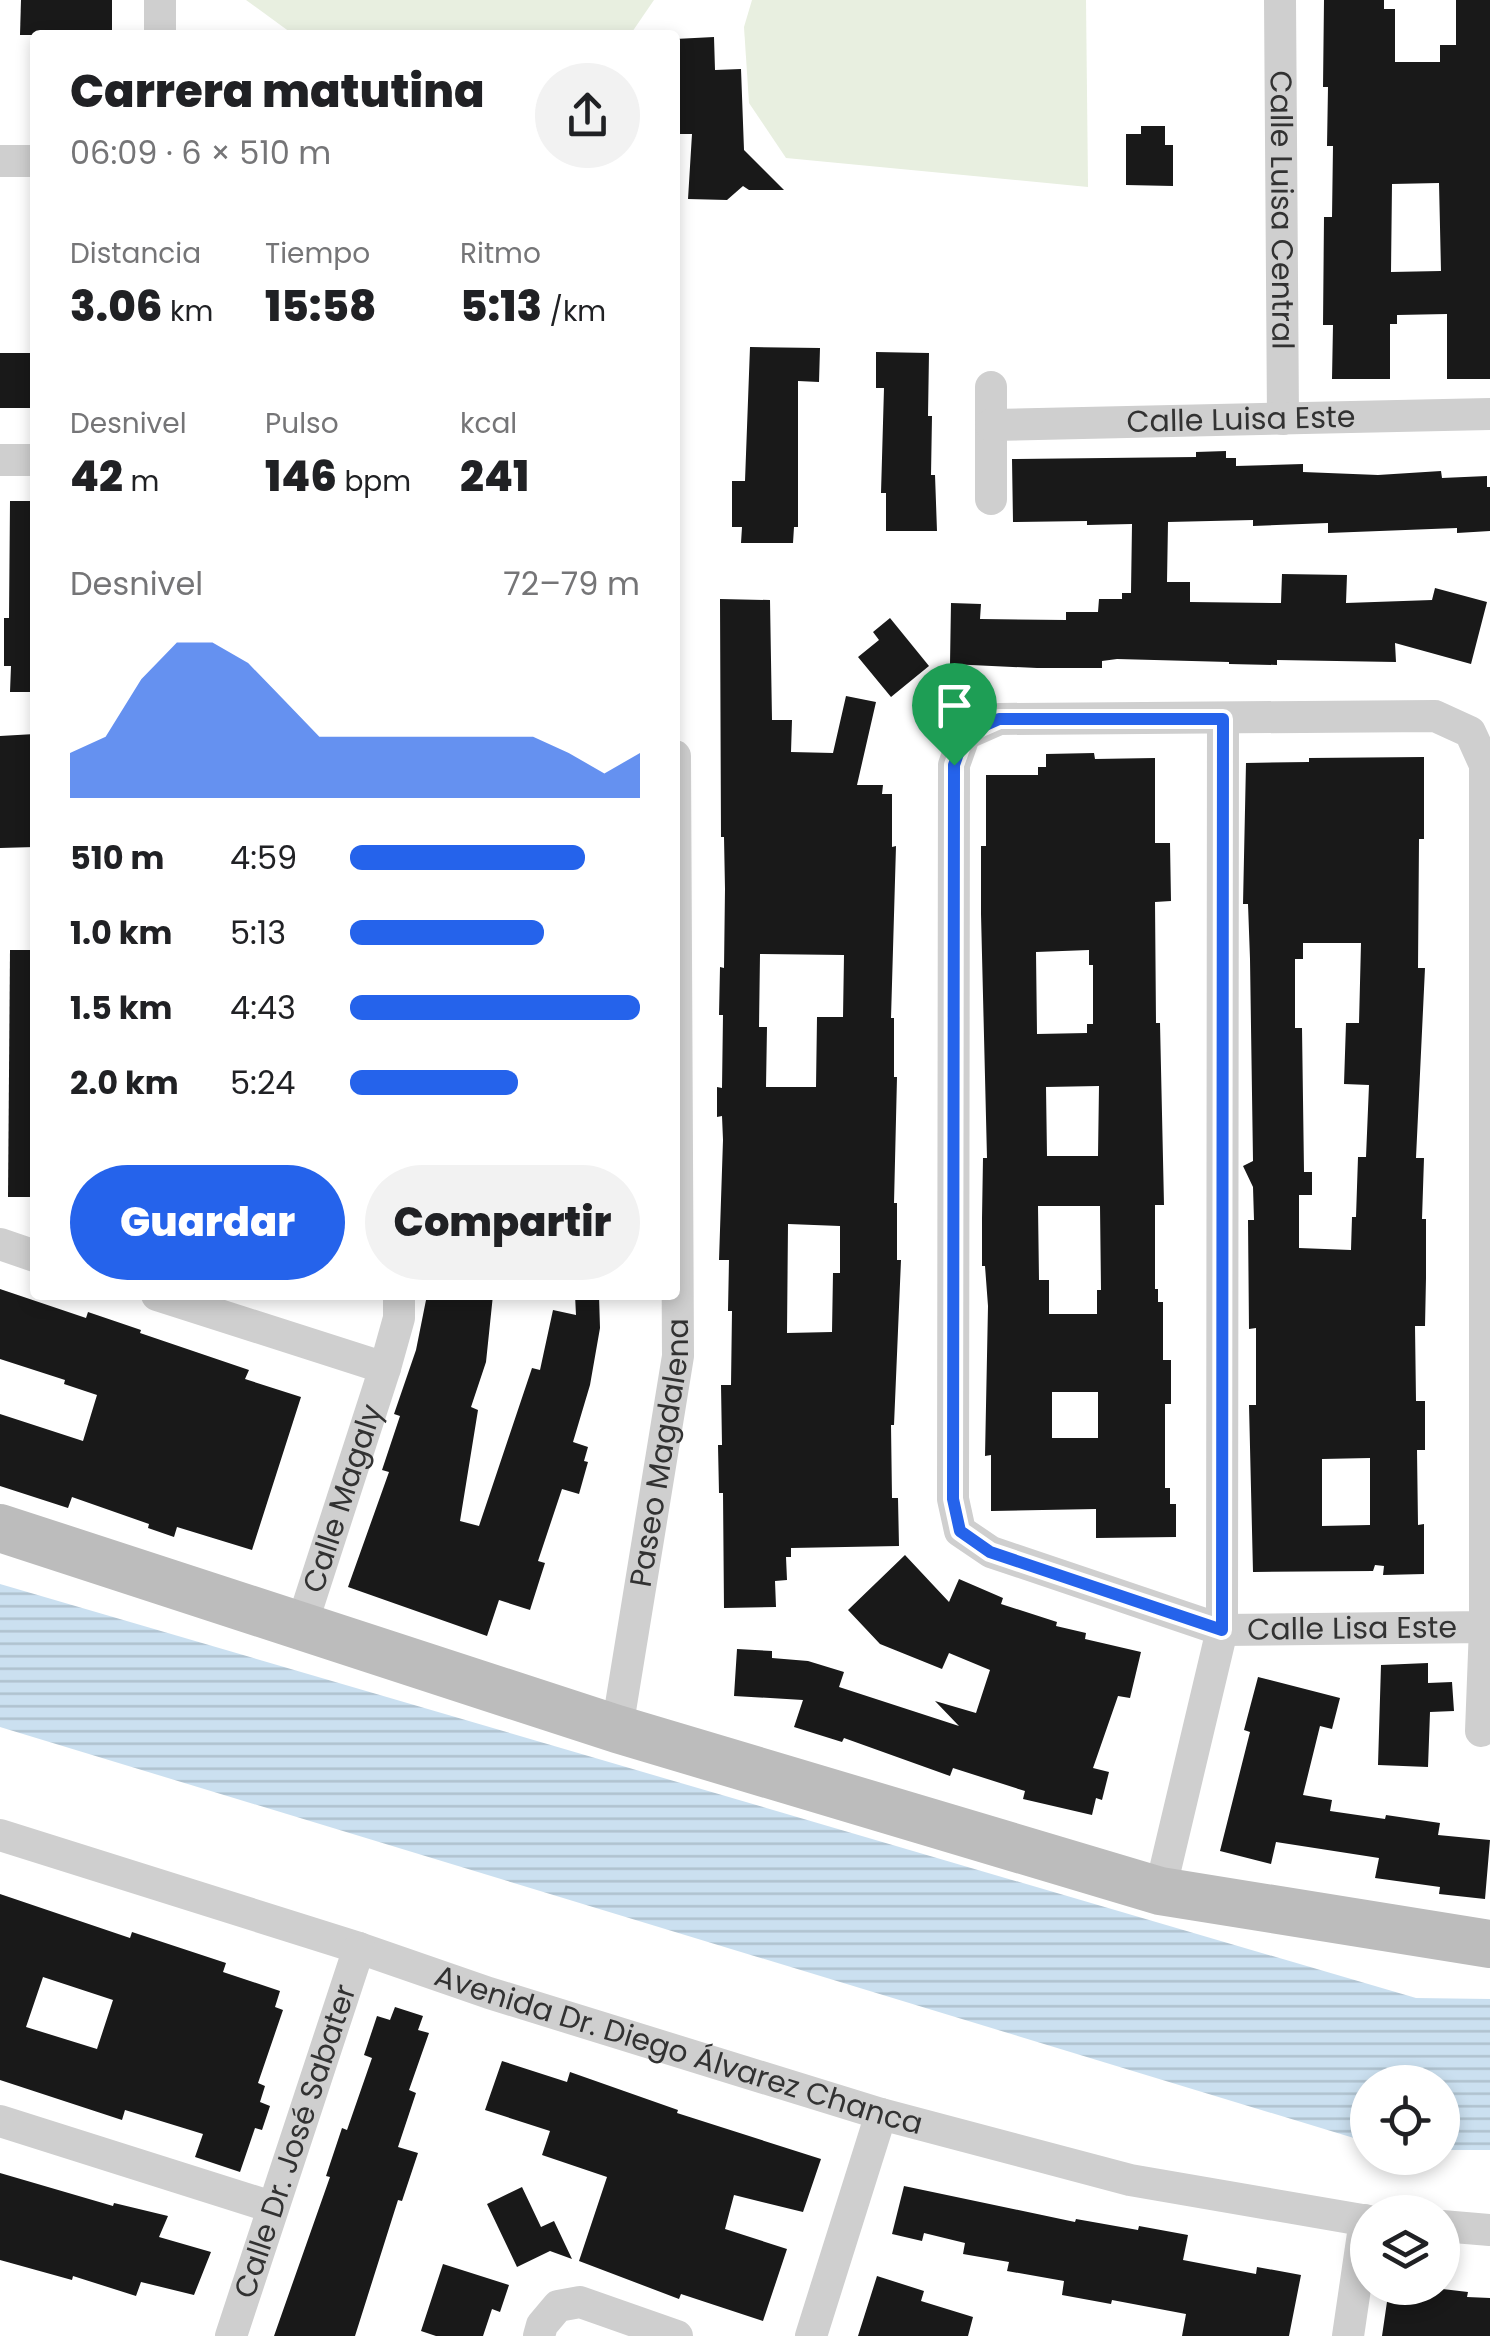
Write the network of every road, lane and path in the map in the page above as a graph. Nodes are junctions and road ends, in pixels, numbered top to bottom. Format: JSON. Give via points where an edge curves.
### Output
{"nodes":[{"id":1,"x":160,"y":0,"type":"edge"},
{"id":2,"x":1280,"y":0,"type":"edge"},
{"id":3,"x":160,"y":30,"type":"edge"},
{"id":4,"x":0,"y":161,"type":"edge"},
{"id":5,"x":30,"y":161,"type":"edge"},
{"id":6,"x":991,"y":387,"type":"dead end"},
{"id":7,"x":1490,"y":414,"type":"edge"},
{"id":8,"x":1283,"y":419,"type":"junction"},
{"id":9,"x":991,"y":425,"type":"junction"},
{"id":10,"x":0,"y":460,"type":"edge"},
{"id":11,"x":30,"y":460,"type":"edge"},
{"id":12,"x":991,"y":499,"type":"dead end"},
{"id":13,"x":1223,"y":719,"type":"junction"},
{"id":14,"x":0,"y":1244,"type":"edge"},
{"id":15,"x":30,"y":1254,"type":"edge"},
{"id":16,"x":173,"y":1300,"type":"edge"},
{"id":17,"x":399,"y":1300,"type":"edge"},
{"id":18,"x":678,"y":1300,"type":"edge"},
{"id":19,"x":385,"y":1368,"type":"junction"},
{"id":20,"x":0,"y":1528,"type":"edge"},
{"id":21,"x":302,"y":1627,"type":"junction"},
{"id":22,"x":1484,"y":1627,"type":"junction"},
{"id":23,"x":1222,"y":1630,"type":"junction"},
{"id":24,"x":617,"y":1729,"type":"junction"},
{"id":25,"x":1480,"y":1731,"type":"dead end"},
{"id":26,"x":0,"y":1835,"type":"edge"},
{"id":27,"x":1160,"y":1891,"type":"junction"},
{"id":28,"x":1490,"y":1944,"type":"edge"},
{"id":29,"x":359,"y":1948,"type":"junction"},
{"id":30,"x":882,"y":2114,"type":"junction"},
{"id":31,"x":0,"y":2121,"type":"edge"},
{"id":32,"x":272,"y":2207,"type":"junction"},
{"id":33,"x":1350,"y":2217,"type":"edge"},
{"id":34,"x":1460,"y":2228,"type":"edge"},
{"id":35,"x":1490,"y":2230,"type":"edge"},
{"id":36,"x":1353,"y":2305,"type":"edge"},
{"id":37,"x":231,"y":2336,"type":"edge"},
{"id":38,"x":539,"y":2336,"type":"edge"},
{"id":39,"x":677,"y":2336,"type":"edge"},
{"id":40,"x":811,"y":2336,"type":"edge"},
{"id":41,"x":1348,"y":2336,"type":"edge"}],
"edges":[{"from":1,"to":3,"type":"street"},
{"from":2,"to":8,"type":"street","name":"Calle Luisa Central"},
{"from":4,"to":5,"type":"street"},
{"from":6,"to":9,"type":"street"},
{"from":7,"to":8,"type":"street","name":"Calle Luisa Este"},
{"from":8,"to":9,"type":"street","name":"Calle Luisa Este"},
{"from":9,"to":12,"type":"street"},
{"from":10,"to":11,"type":"street"},
{"from":13,"to":22,"type":"street","name":"Calle Lisa Este","via":[[1434,716],[1470,732],[1484,765]]},
{"from":13,"to":23,"type":"street"},
{"from":13,"to":23,"type":"street","name":"Calle Lisa Este","via":[[999,719],[965,734],[954,765],[953,1499],[960,1531],[990,1552]]},
{"from":14,"to":15,"type":"street"},
{"from":16,"to":19,"type":"street","name":"Calle Magaly"},
{"from":17,"to":19,"type":"street","name":"Calle Magaly"},
{"from":18,"to":24,"type":"street","name":"Paseo Magdalena","via":[[678,1356]]},
{"from":19,"to":21,"type":"street","name":"Calle Magaly"},
{"from":20,"to":21,"type":"street"},
{"from":21,"to":24,"type":"street"},
{"from":22,"to":23,"type":"street","name":"Calle Lisa Este"},
{"from":22,"to":25,"type":"street","name":"Calle Lisa Este"},
{"from":23,"to":27,"type":"street"},
{"from":24,"to":27,"type":"street"},
{"from":26,"to":29,"type":"street","name":"Avenida Dr. Diego Álvarez Chanca"},
{"from":27,"to":28,"type":"street"},
{"from":29,"to":30,"type":"street","name":"Avenida Dr. Diego Álvarez Chanca"},
{"from":29,"to":32,"type":"street","name":"Calle Dr. José Sabater"},
{"from":30,"to":33,"type":"street","name":"Avenida Dr. Diego Álvarez Chanca","via":[[1130,2180]]},
{"from":30,"to":40,"type":"street"},
{"from":31,"to":32,"type":"street"},
{"from":32,"to":37,"type":"street","name":"Calle Dr. José Sabater"},
{"from":34,"to":35,"type":"street"},
{"from":36,"to":41,"type":"street"},
{"from":38,"to":39,"type":"street","via":[[558,2306],[580,2302]]}]}
